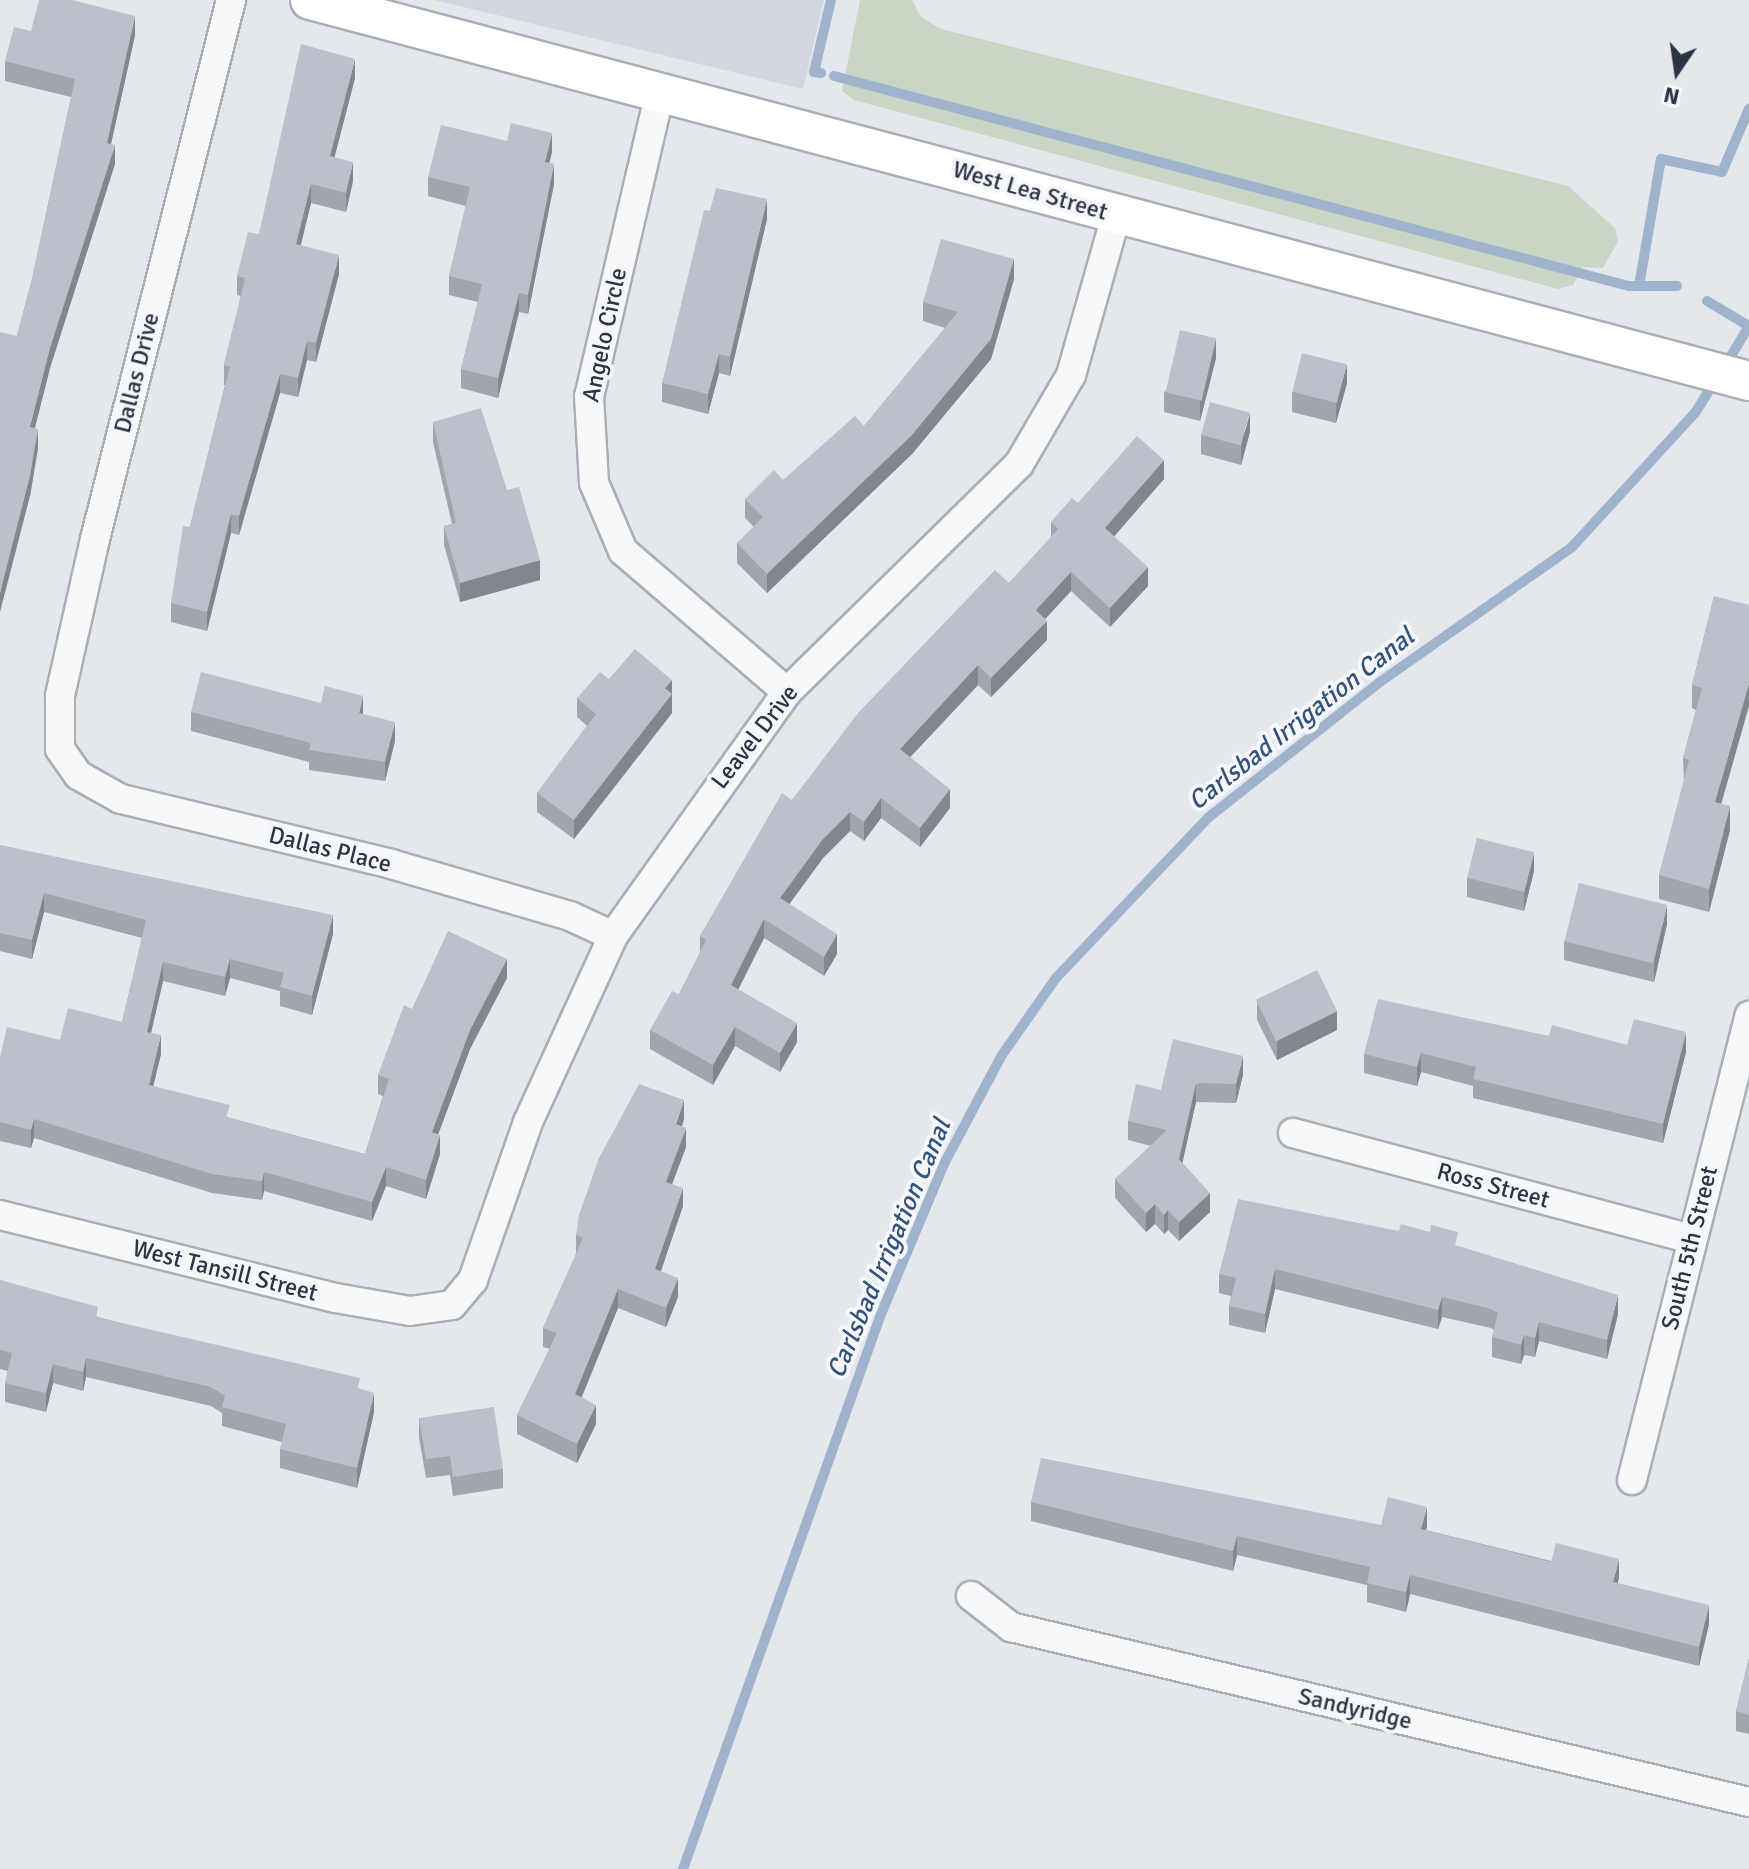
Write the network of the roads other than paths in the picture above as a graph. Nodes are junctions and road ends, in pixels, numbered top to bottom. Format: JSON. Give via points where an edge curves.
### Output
{"nodes":[{"id":1,"x":231,"y":0,"type":"edge"},
{"id":2,"x":310,"y":0,"type":"edge"},
{"id":3,"x":660,"y":92,"type":"junction"},
{"id":4,"x":1116,"y":216,"type":"junction"},
{"id":5,"x":1749,"y":381,"type":"edge"},
{"id":6,"x":787,"y":692,"type":"junction"},
{"id":7,"x":60,"y":749,"type":"joint"},
{"id":8,"x":613,"y":936,"type":"junction"},
{"id":9,"x":1749,"y":1016,"type":"edge"},
{"id":10,"x":1293,"y":1133,"type":"dead end"},
{"id":11,"x":0,"y":1215,"type":"edge"},
{"id":12,"x":1692,"y":1239,"type":"junction"},
{"id":13,"x":452,"y":1305,"type":"joint"},
{"id":14,"x":1632,"y":1480,"type":"dead end"},
{"id":15,"x":971,"y":1596,"type":"dead end"},
{"id":16,"x":1749,"y":1802,"type":"edge"}],
"edges":[{"from":1,"to":7,"type":"street","name":"Dallas Drive","via":[[95,539],[60,696]]},
{"from":2,"to":3,"type":"main road","name":"West Lea Street"},
{"from":3,"to":4,"type":"main road","name":"West Lea Street"},
{"from":3,"to":6,"type":"street","name":"Angelo Circle","via":[[589,396],[594,483],[623,551]]},
{"from":4,"to":5,"type":"main road","name":"West Lea Street"},
{"from":4,"to":6,"type":"street","name":"Leavel Drive","via":[[1071,375],[1052,417],[1002,482]]},
{"from":6,"to":8,"type":"street","name":"Leavel Drive"},
{"from":7,"to":8,"type":"street","name":"Dallas Place","via":[[78,775],[121,799],[391,864],[570,916]]},
{"from":8,"to":13,"type":"street","name":"Leavel Drive","via":[[528,1122],[473,1280]]},
{"from":9,"to":12,"type":"street","name":"South 5th Street"},
{"from":10,"to":12,"type":"street","name":"Ross Street"},
{"from":11,"to":13,"type":"street","name":"West Tansill Street","via":[[336,1298],[410,1311]]},
{"from":12,"to":14,"type":"street","name":"South 5th Street"},
{"from":15,"to":16,"type":"street","name":"Sandyridge","via":[[1011,1627]]}]}
